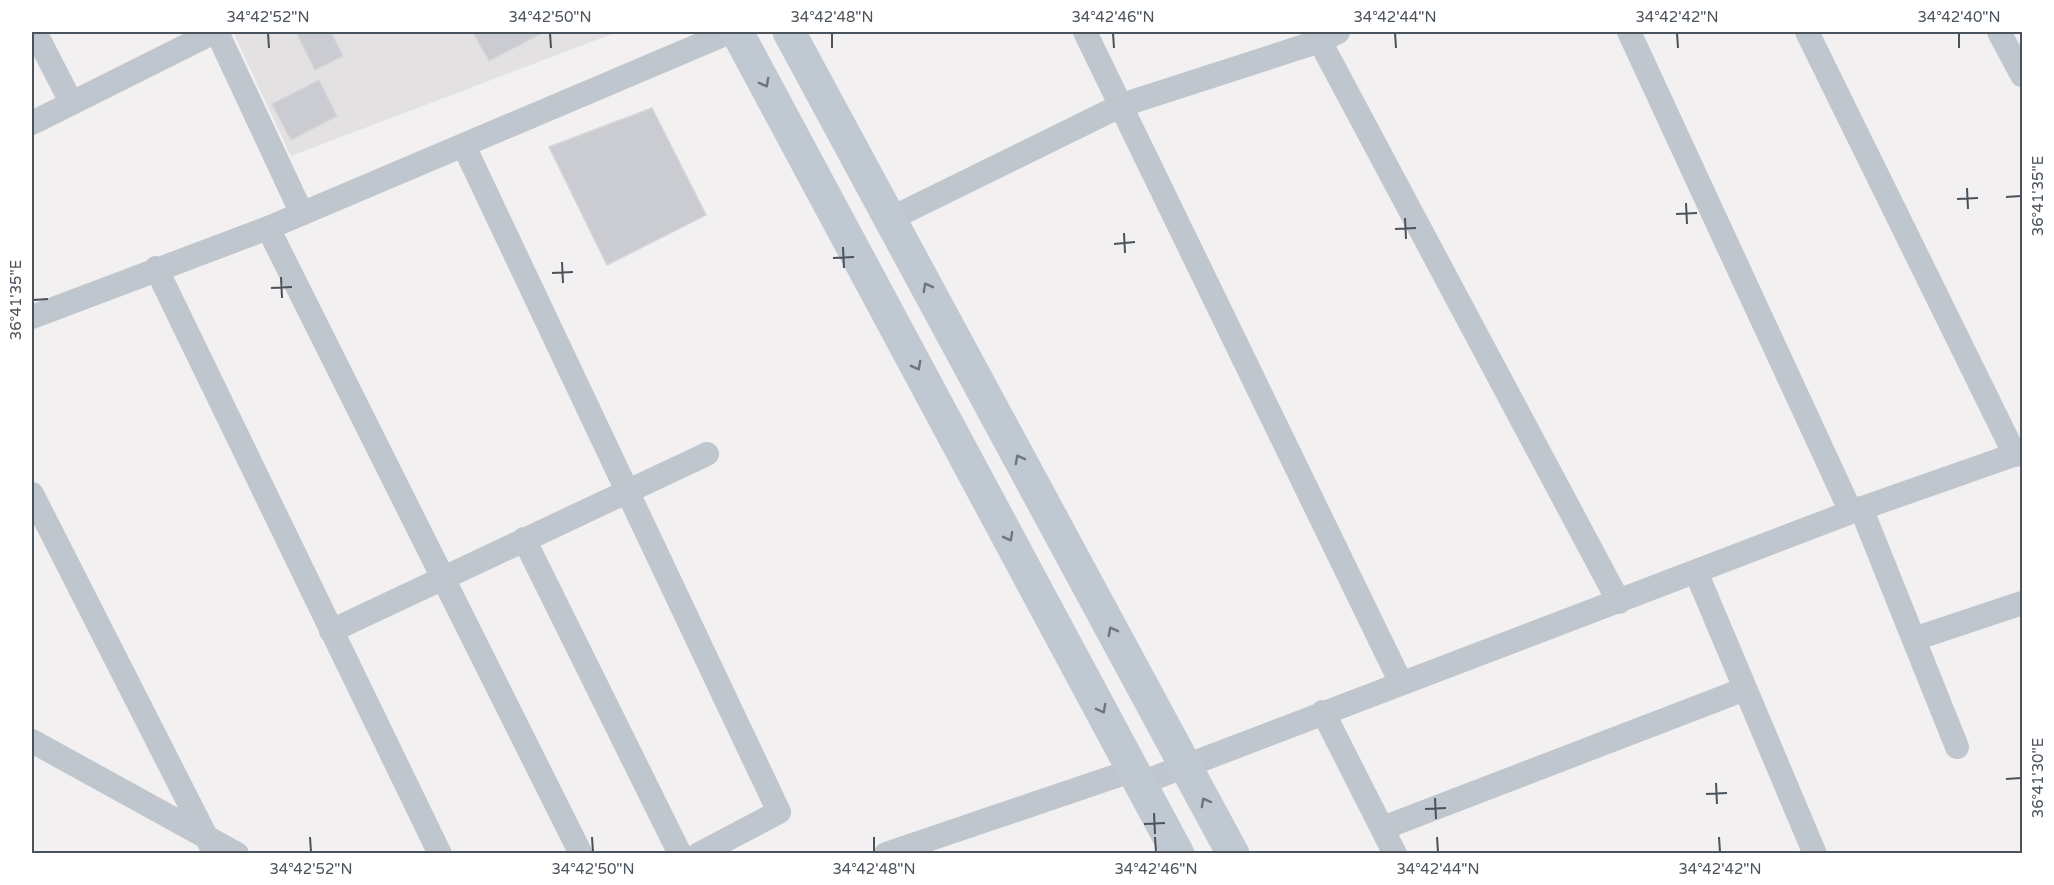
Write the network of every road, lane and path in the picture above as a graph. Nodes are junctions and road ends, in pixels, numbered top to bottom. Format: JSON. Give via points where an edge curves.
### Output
{"nodes":[{"id":1,"x":35,"y":32,"type":"edge"},
{"id":2,"x":215,"y":32,"type":"edge"},
{"id":3,"x":730,"y":32,"type":"edge"},
{"id":4,"x":737,"y":32,"type":"edge"},
{"id":5,"x":789,"y":32,"type":"edge"},
{"id":6,"x":1085,"y":32,"type":"edge"},
{"id":7,"x":1629,"y":32,"type":"edge"},
{"id":8,"x":1807,"y":32,"type":"edge"},
{"id":9,"x":1999,"y":32,"type":"edge"},
{"id":10,"x":1324,"y":35,"type":"edge"},
{"id":11,"x":2022,"y":75,"type":"edge"},
{"id":12,"x":71,"y":102,"type":"junction"},
{"id":13,"x":1122,"y":105,"type":"junction"},
{"id":14,"x":32,"y":123,"type":"edge"},
{"id":15,"x":464,"y":146,"type":"junction"},
{"id":16,"x":302,"y":214,"type":"junction"},
{"id":17,"x":890,"y":219,"type":"junction"},
{"id":18,"x":268,"y":228,"type":"junction"},
{"id":19,"x":156,"y":268,"type":"junction"},
{"id":20,"x":32,"y":316,"type":"edge"},
{"id":21,"x":2019,"y":453,"type":"edge"},
{"id":22,"x":707,"y":454,"type":"dead end"},
{"id":23,"x":625,"y":490,"type":"junction"},
{"id":24,"x":32,"y":494,"type":"edge"},
{"id":25,"x":1856,"y":510,"type":"junction"},
{"id":26,"x":524,"y":538,"type":"junction"},
{"id":27,"x":1696,"y":572,"type":"junction"},
{"id":28,"x":443,"y":577,"type":"junction"},
{"id":29,"x":1619,"y":602,"type":"junction"},
{"id":30,"x":2022,"y":603,"type":"edge"},
{"id":31,"x":332,"y":631,"type":"junction"},
{"id":32,"x":1914,"y":639,"type":"junction"},
{"id":33,"x":1401,"y":683,"type":"junction"},
{"id":34,"x":1744,"y":689,"type":"junction"},
{"id":35,"x":1323,"y":712,"type":"junction"},
{"id":36,"x":32,"y":741,"type":"edge"},
{"id":37,"x":1957,"y":747,"type":"dead end"},
{"id":38,"x":1185,"y":765,"type":"junction"},
{"id":39,"x":1138,"y":776,"type":"junction"},
{"id":40,"x":1383,"y":828,"type":"junction"},
{"id":41,"x":211,"y":845,"type":"edge"},
{"id":42,"x":237,"y":854,"type":"edge"},
{"id":43,"x":441,"y":854,"type":"edge"},
{"id":44,"x":581,"y":854,"type":"edge"},
{"id":45,"x":680,"y":854,"type":"edge"},
{"id":46,"x":699,"y":854,"type":"edge"},
{"id":47,"x":886,"y":854,"type":"edge"},
{"id":48,"x":1178,"y":854,"type":"edge"},
{"id":49,"x":1233,"y":854,"type":"edge"},
{"id":50,"x":1395,"y":854,"type":"edge"},
{"id":51,"x":1815,"y":854,"type":"edge"}],
"edges":[{"from":1,"to":12,"type":"street"},
{"from":2,"to":12,"type":"street"},
{"from":2,"to":16,"type":"street"},
{"from":3,"to":15,"type":"street"},
{"from":4,"to":39,"type":"main road","one_way":true},
{"from":5,"to":17,"type":"main road"},
{"from":6,"to":13,"type":"street"},
{"from":7,"to":25,"type":"street"},
{"from":8,"to":21,"type":"street"},
{"from":9,"to":11,"type":"street"},
{"from":10,"to":13,"type":"street"},
{"from":10,"to":29,"type":"street"},
{"from":12,"to":14,"type":"street"},
{"from":13,"to":17,"type":"street"},
{"from":13,"to":33,"type":"street"},
{"from":15,"to":16,"type":"street"},
{"from":15,"to":23,"type":"street"},
{"from":16,"to":18,"type":"street"},
{"from":38,"to":17,"type":"main road","one_way":true},
{"from":18,"to":19,"type":"street"},
{"from":18,"to":28,"type":"street"},
{"from":19,"to":20,"type":"street"},
{"from":19,"to":31,"type":"street"},
{"from":21,"to":25,"type":"street"},
{"from":22,"to":23,"type":"street"},
{"from":23,"to":26,"type":"street"},
{"from":23,"to":46,"type":"street","via":[[779,812]]},
{"from":24,"to":41,"type":"street"},
{"from":25,"to":27,"type":"street"},
{"from":25,"to":32,"type":"street"},
{"from":26,"to":28,"type":"street"},
{"from":26,"to":45,"type":"street"},
{"from":27,"to":29,"type":"street"},
{"from":27,"to":34,"type":"street"},
{"from":28,"to":31,"type":"street"},
{"from":28,"to":44,"type":"street"},
{"from":29,"to":33,"type":"street"},
{"from":30,"to":32,"type":"street"},
{"from":31,"to":43,"type":"street"},
{"from":32,"to":37,"type":"street"},
{"from":33,"to":35,"type":"street"},
{"from":34,"to":40,"type":"street"},
{"from":34,"to":51,"type":"street"},
{"from":35,"to":38,"type":"street"},
{"from":35,"to":40,"type":"street"},
{"from":36,"to":41,"type":"street"},
{"from":38,"to":39,"type":"street"},
{"from":49,"to":38,"type":"main road","one_way":true},
{"from":39,"to":47,"type":"street"},
{"from":39,"to":48,"type":"main road"},
{"from":40,"to":50,"type":"street"},
{"from":41,"to":42,"type":"street"}]}
